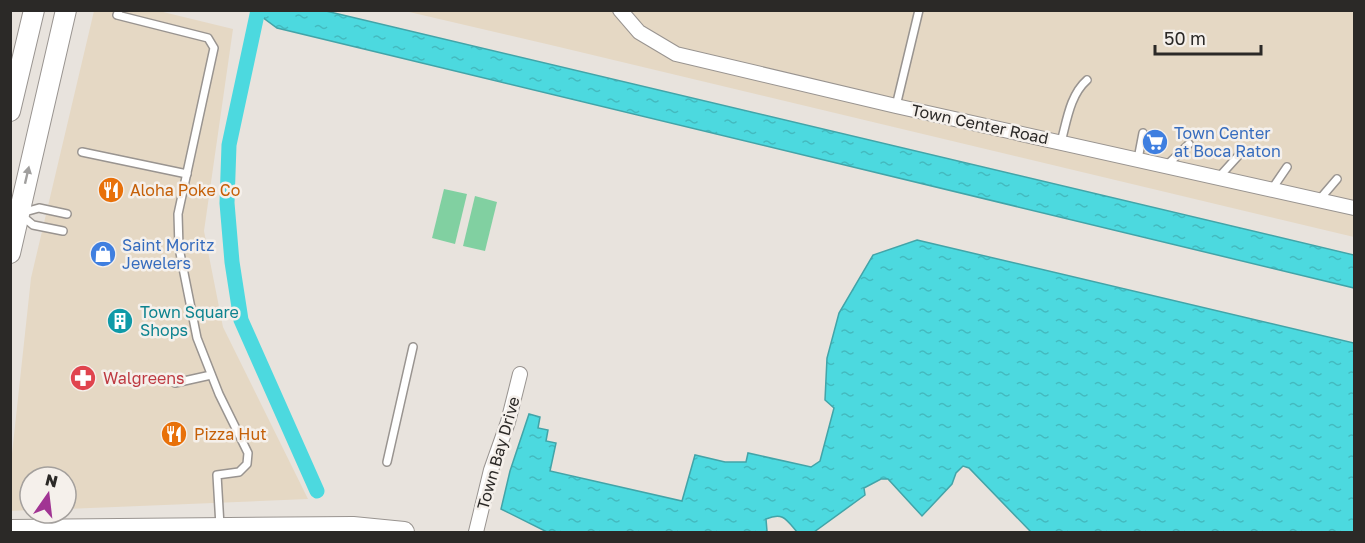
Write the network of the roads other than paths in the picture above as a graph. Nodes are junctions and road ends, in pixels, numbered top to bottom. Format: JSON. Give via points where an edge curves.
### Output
{"nodes":[{"id":1,"x":34,"y":10,"type":"edge"},
{"id":2,"x":66,"y":10,"type":"edge"},
{"id":3,"x":118,"y":10,"type":"edge"},
{"id":4,"x":620,"y":10,"type":"edge"},
{"id":5,"x":919,"y":10,"type":"edge"},
{"id":6,"x":1087,"y":80,"type":"dead end"},
{"id":7,"x":896,"y":106,"type":"junction"},
{"id":8,"x":10,"y":111,"type":"edge"},
{"id":9,"x":1143,"y":134,"type":"dead end"},
{"id":10,"x":1061,"y":142,"type":"junction"},
{"id":11,"x":1188,"y":144,"type":"dead end"},
{"id":12,"x":82,"y":152,"type":"dead end"},
{"id":13,"x":1238,"y":156,"type":"dead end"},
{"id":14,"x":1138,"y":159,"type":"junction"},
{"id":15,"x":1167,"y":165,"type":"junction"},
{"id":16,"x":1287,"y":167,"type":"dead end"},
{"id":17,"x":187,"y":174,"type":"junction"},
{"id":18,"x":1219,"y":177,"type":"junction"},
{"id":19,"x":1337,"y":179,"type":"dead end"},
{"id":20,"x":1272,"y":189,"type":"junction"},
{"id":21,"x":1319,"y":200,"type":"junction"},
{"id":22,"x":1354,"y":207,"type":"edge"},
{"id":23,"x":15,"y":212,"type":"edge"},
{"id":24,"x":67,"y":214,"type":"dead end"},
{"id":25,"x":63,"y":231,"type":"dead end"},
{"id":26,"x":10,"y":253,"type":"edge"},
{"id":27,"x":413,"y":347,"type":"dead end"},
{"id":28,"x":520,"y":374,"type":"dead end"},
{"id":29,"x":211,"y":375,"type":"junction"},
{"id":30,"x":175,"y":382,"type":"dead end"},
{"id":31,"x":387,"y":462,"type":"dead end"},
{"id":32,"x":10,"y":530,"type":"edge"},
{"id":33,"x":220,"y":531,"type":"edge"},
{"id":34,"x":404,"y":532,"type":"edge"},
{"id":35,"x":476,"y":532,"type":"edge"}],
"edges":[{"from":1,"to":8,"type":"street"},
{"from":23,"to":2,"type":"street","one_way":true},
{"from":3,"to":17,"type":"lane","via":[[117,15],[208,38],[214,48]]},
{"from":4,"to":7,"type":"street","name":"Town Center Road","via":[[639,32],[676,54]]},
{"from":5,"to":7,"type":"lane"},
{"from":6,"to":10,"type":"lane","via":[[1074,98]]},
{"from":7,"to":10,"type":"street","name":"Town Center Road"},
{"from":9,"to":14,"type":"lane"},
{"from":10,"to":14,"type":"street","name":"Town Center Road"},
{"from":11,"to":15,"type":"lane"},
{"from":12,"to":17,"type":"lane"},
{"from":13,"to":18,"type":"lane"},
{"from":14,"to":15,"type":"street","name":"Town Center Road"},
{"from":15,"to":18,"type":"street","name":"Town Center Road"},
{"from":16,"to":20,"type":"lane"},
{"from":17,"to":29,"type":"lane","via":[[178,214],[179,248],[196,338]]},
{"from":18,"to":20,"type":"street","name":"Town Center Road"},
{"from":19,"to":21,"type":"lane"},
{"from":20,"to":21,"type":"street","name":"Town Center Road"},
{"from":21,"to":22,"type":"street","name":"Town Center Road"},
{"from":23,"to":24,"type":"lane","via":[[39,208]]},
{"from":23,"to":25,"type":"lane","via":[[33,225]]},
{"from":23,"to":26,"type":"street"},
{"from":27,"to":31,"type":"lane"},
{"from":28,"to":35,"type":"street","name":"Town Bay Drive"},
{"from":29,"to":30,"type":"lane"},
{"from":29,"to":33,"type":"lane","via":[[248,453],[247,464],[239,472],[217,476]]},
{"from":32,"to":33,"type":"street"},
{"from":33,"to":34,"type":"street","via":[[353,527]]}]}
